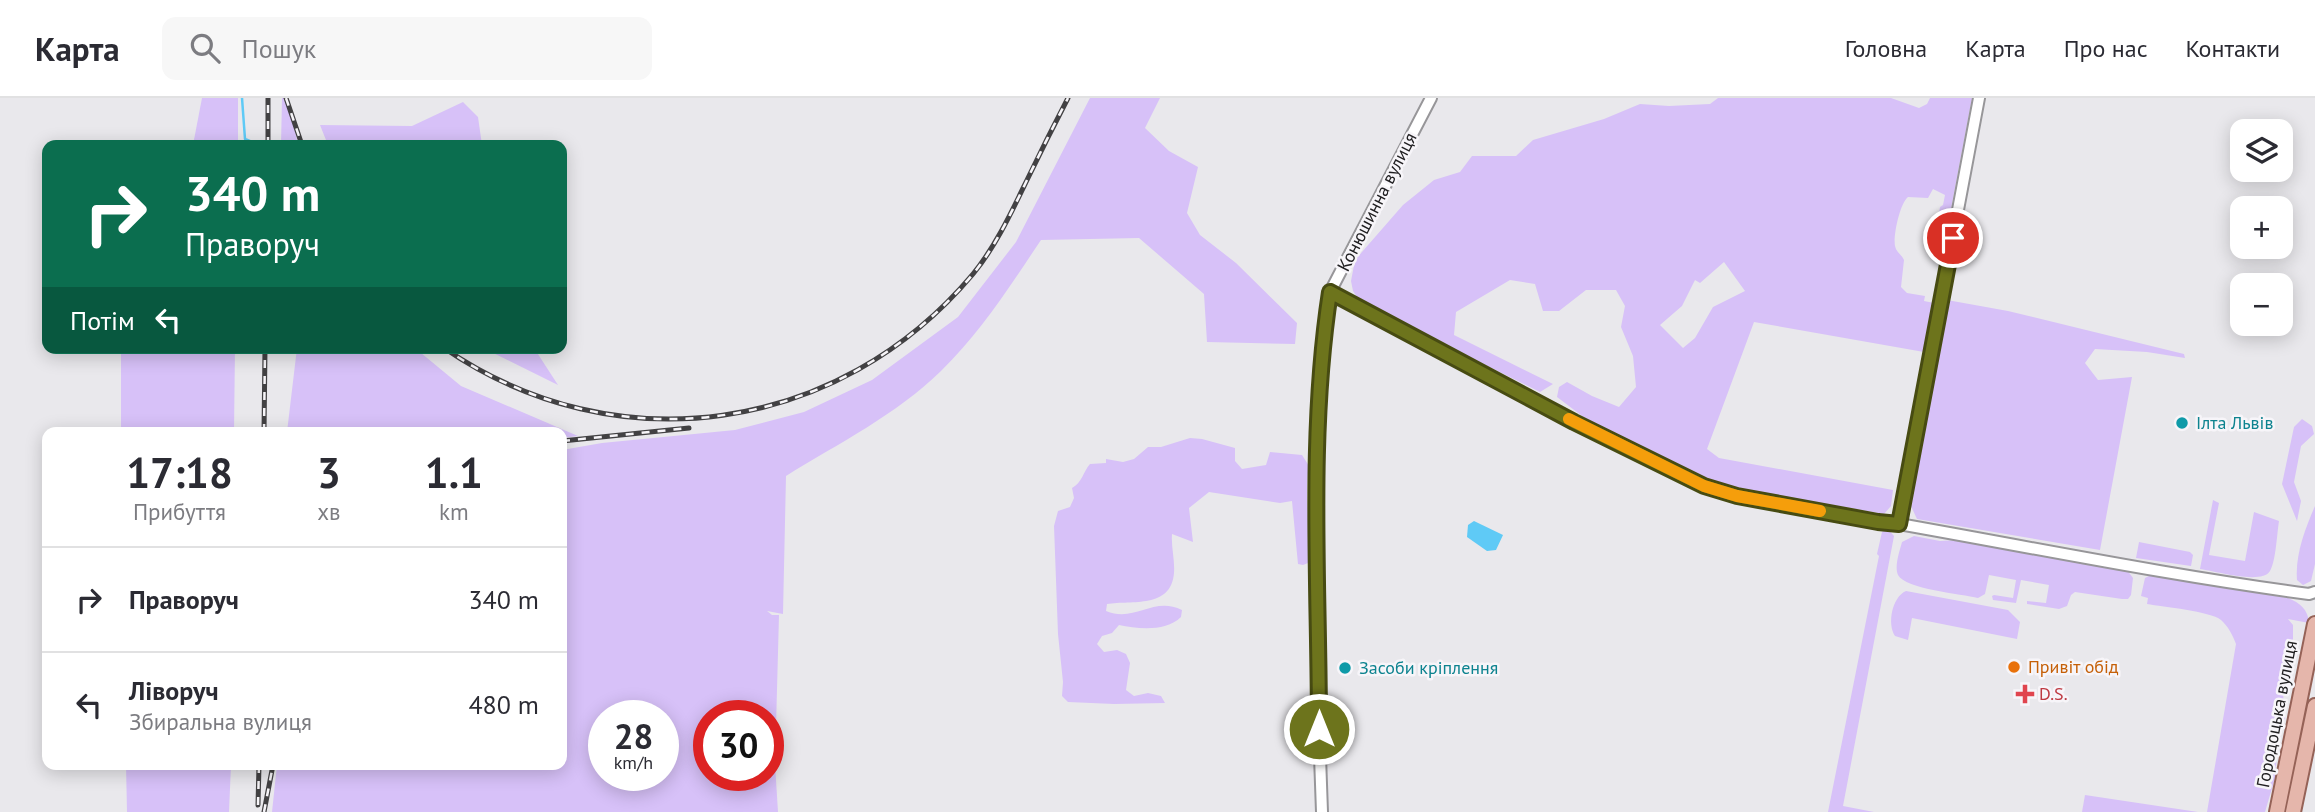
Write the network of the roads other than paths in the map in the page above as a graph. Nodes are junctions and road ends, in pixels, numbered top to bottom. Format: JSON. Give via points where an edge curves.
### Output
{"nodes":[{"id":1,"x":1431,"y":98,"type":"edge"},
{"id":2,"x":1979,"y":98,"type":"edge"},
{"id":3,"x":1330,"y":292,"type":"junction"},
{"id":4,"x":1899,"y":524,"type":"junction"},
{"id":5,"x":2315,"y":592,"type":"edge"},
{"id":6,"x":2315,"y":624,"type":"edge"},
{"id":7,"x":2315,"y":706,"type":"edge"},
{"id":8,"x":1322,"y":812,"type":"edge"},
{"id":9,"x":2277,"y":812,"type":"edge"},
{"id":10,"x":2294,"y":812,"type":"edge"}],
"edges":[{"from":1,"to":3,"type":"street","name":"Конюшинна вулиця"},
{"from":2,"to":4,"type":"street"},
{"from":3,"to":4,"type":"street","via":[[1704,486],[1737,496]]},
{"from":3,"to":8,"type":"street","name":"Конюшинна вулиця","via":[[1321,355],[1317,495]]},
{"from":4,"to":5,"type":"street","via":[[2273,589]]},
{"from":6,"to":9,"type":"main road","name":"Городоцька вулиця"},
{"from":7,"to":10,"type":"main road","name":"Городоцька вулиця"}]}
